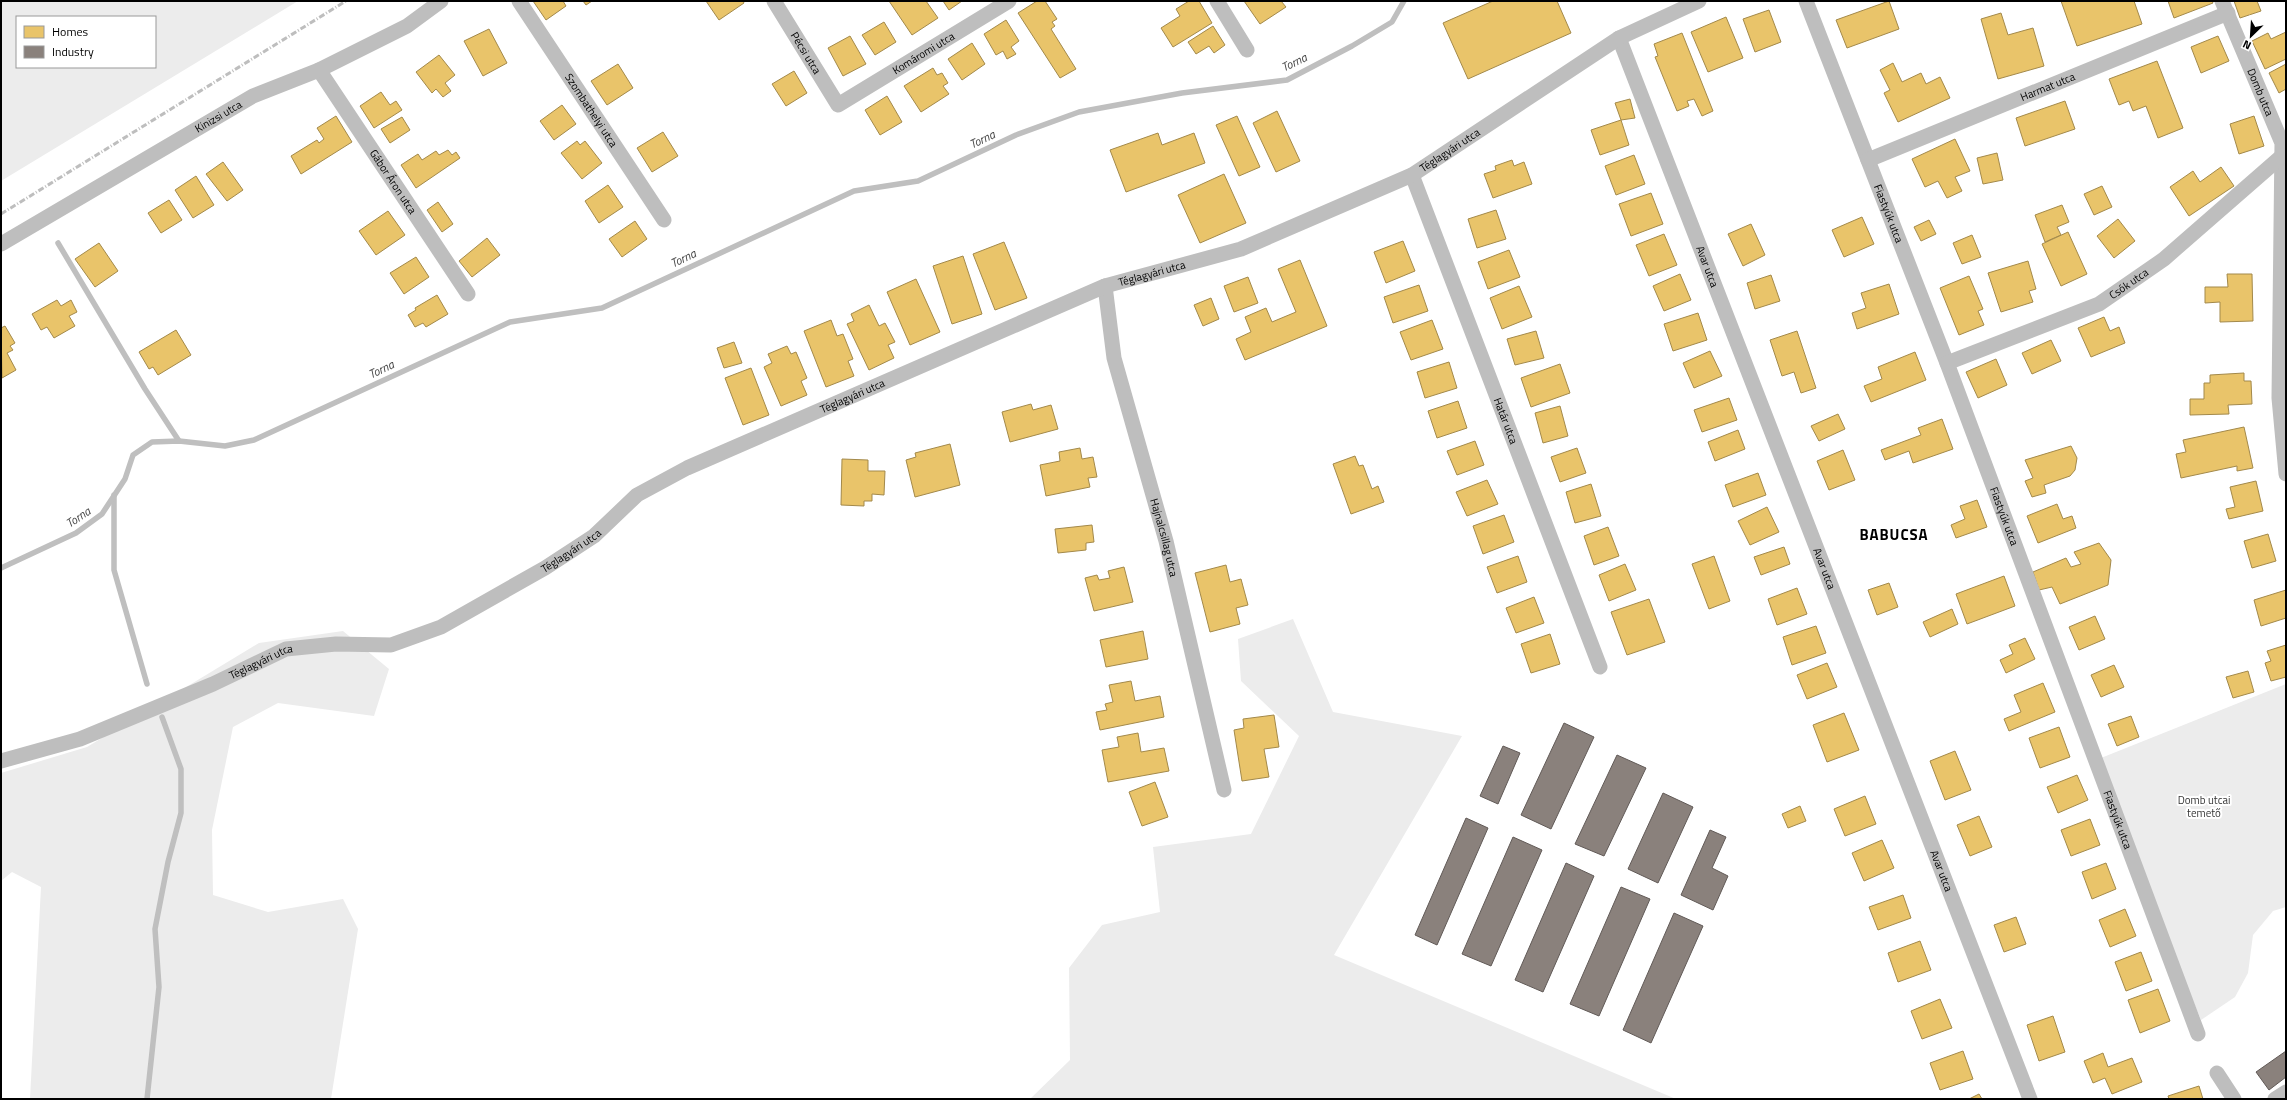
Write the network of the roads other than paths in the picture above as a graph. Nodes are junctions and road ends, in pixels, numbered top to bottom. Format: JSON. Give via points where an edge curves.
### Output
{"nodes":[{"id":1,"x":442,"y":1,"type":"edge"},
{"id":2,"x":519,"y":1,"type":"edge"},
{"id":3,"x":774,"y":1,"type":"edge"},
{"id":4,"x":1009,"y":1,"type":"edge"},
{"id":5,"x":1217,"y":1,"type":"edge"},
{"id":6,"x":1699,"y":1,"type":"edge"},
{"id":7,"x":1806,"y":1,"type":"edge"},
{"id":8,"x":2225,"y":7,"type":"edge"},
{"id":9,"x":1619,"y":38,"type":"junction"},
{"id":10,"x":1247,"y":50,"type":"dead end"},
{"id":11,"x":319,"y":70,"type":"junction"},
{"id":12,"x":838,"y":105,"type":"joint"},
{"id":13,"x":2282,"y":156,"type":"junction"},
{"id":14,"x":1868,"y":160,"type":"junction"},
{"id":15,"x":1412,"y":175,"type":"junction"},
{"id":16,"x":664,"y":220,"type":"dead end"},
{"id":17,"x":1,"y":244,"type":"edge"},
{"id":18,"x":1105,"y":286,"type":"junction"},
{"id":19,"x":468,"y":294,"type":"dead end"},
{"id":20,"x":1947,"y":363,"type":"junction"},
{"id":21,"x":2286,"y":474,"type":"edge"},
{"id":22,"x":1600,"y":667,"type":"dead end"},
{"id":23,"x":1,"y":761,"type":"edge"},
{"id":24,"x":1224,"y":790,"type":"dead end"},
{"id":25,"x":2198,"y":1034,"type":"dead end"},
{"id":26,"x":2217,"y":1073,"type":"dead end"},
{"id":27,"x":2286,"y":1092,"type":"edge"},
{"id":28,"x":2030,"y":1099,"type":"edge"},
{"id":29,"x":2234,"y":1099,"type":"edge"},
{"id":30,"x":2275,"y":1099,"type":"edge"}],
"edges":[{"from":1,"to":11,"type":"street","name":"Kinizsi utca","via":[[407,26]]},
{"from":2,"to":16,"type":"street","name":"Szombathelyi utca"},
{"from":3,"to":12,"type":"street","name":"Pécsi utca"},
{"from":4,"to":12,"type":"street","name":"Komáromi utca"},
{"from":5,"to":10,"type":"street"},
{"from":6,"to":9,"type":"street","name":"Téglagyári utca"},
{"from":7,"to":14,"type":"street","name":"Fiastyúk utca"},
{"from":8,"to":13,"type":"street","name":"Domb utca","via":[[2282,143]]},
{"from":8,"to":14,"type":"street","name":"Harmat utca"},
{"from":9,"to":15,"type":"street","name":"Téglagyári utca"},
{"from":9,"to":28,"type":"street","name":"Avar utca"},
{"from":11,"to":17,"type":"street","name":"Kinizsi utca","via":[[253,96]]},
{"from":11,"to":19,"type":"street","name":"Gábor Áron utca"},
{"from":13,"to":20,"type":"street","name":"Csók utca","via":[[2164,259],[2099,304]]},
{"from":13,"to":21,"type":"street","name":"Domb utca","via":[[2279,398]]},
{"from":14,"to":20,"type":"street","name":"Fiastyúk utca"},
{"from":15,"to":18,"type":"street","name":"Téglagyári utca","via":[[1241,249]]},
{"from":15,"to":22,"type":"street","name":"Határ utca"},
{"from":18,"to":23,"type":"street","name":"Téglagyári utca","via":[[687,468],[637,495],[594,536],[545,568],[441,627],[391,645],[336,644],[286,649],[213,684],[80,739]]},
{"from":18,"to":24,"type":"street","name":"Hajnalcsillag utca","via":[[1114,358],[1166,541]]},
{"from":20,"to":25,"type":"street","name":"Fiastyúk utca"},
{"from":26,"to":29,"type":"street"},
{"from":27,"to":30,"type":"street"}]}
